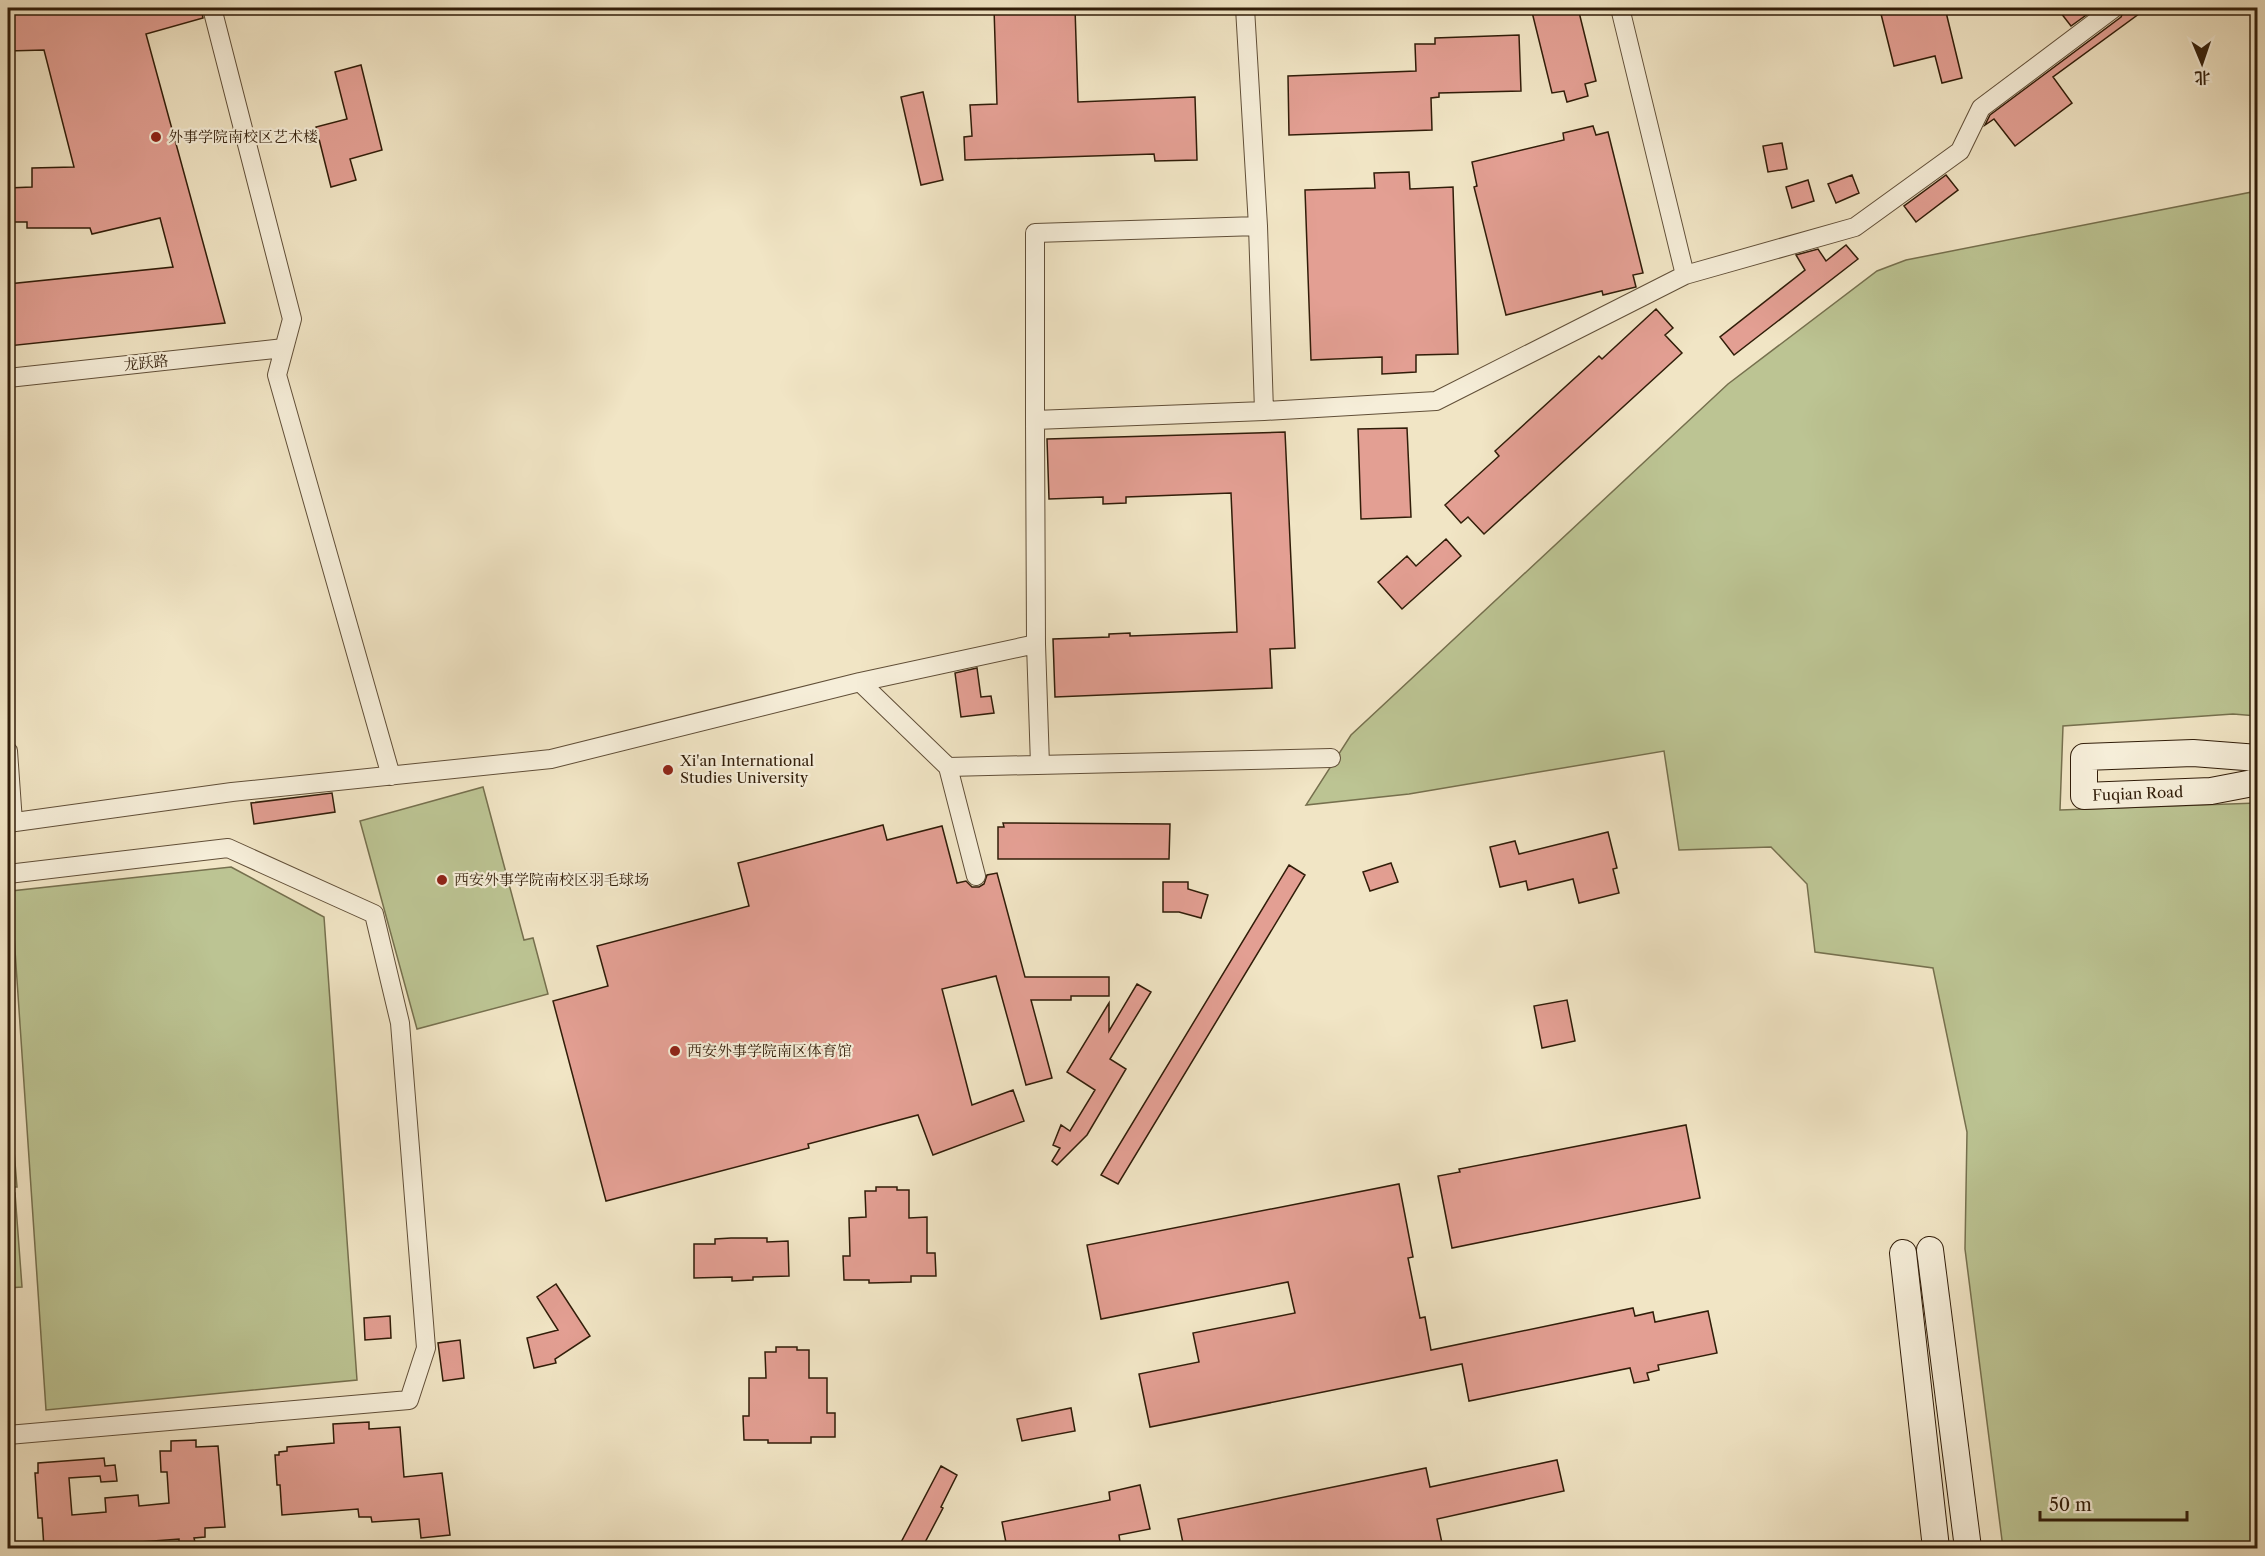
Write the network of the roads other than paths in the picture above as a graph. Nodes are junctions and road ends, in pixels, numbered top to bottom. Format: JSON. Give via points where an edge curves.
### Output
{"nodes":[{"id":1,"x":212,"y":8,"type":"edge"},
{"id":2,"x":1245,"y":8,"type":"edge"},
{"id":3,"x":1620,"y":8,"type":"edge"},
{"id":4,"x":2114,"y":8,"type":"edge"},
{"id":5,"x":1258,"y":226,"type":"junction"},
{"id":6,"x":1685,"y":275,"type":"junction"},
{"id":7,"x":284,"y":348,"type":"junction"},
{"id":8,"x":8,"y":378,"type":"edge"},
{"id":9,"x":1264,"y":411,"type":"junction"},
{"id":10,"x":1035,"y":420,"type":"junction"},
{"id":11,"x":1036,"y":644,"type":"junction"},
{"id":12,"x":860,"y":682,"type":"junction"},
{"id":13,"x":8,"y":751,"type":"edge"},
{"id":14,"x":1331,"y":758,"type":"dead end"},
{"id":15,"x":2258,"y":758,"type":"edge"},
{"id":16,"x":1040,"y":765,"type":"junction"},
{"id":17,"x":948,"y":767,"type":"junction"},
{"id":18,"x":391,"y":776,"type":"junction"},
{"id":19,"x":2258,"y":782,"type":"edge"},
{"id":20,"x":10,"y":822,"type":"edge"},
{"id":21,"x":8,"y":874,"type":"edge"},
{"id":22,"x":976,"y":876,"type":"dead end"},
{"id":23,"x":1930,"y":1250,"type":"dead end"},
{"id":24,"x":1903,"y":1253,"type":"dead end"},
{"id":25,"x":8,"y":1435,"type":"edge"},
{"id":26,"x":1936,"y":1548,"type":"edge"},
{"id":27,"x":1968,"y":1548,"type":"edge"}],
"edges":[{"from":1,"to":7,"type":"street","via":[[292,319]]},
{"from":2,"to":5,"type":"street"},
{"from":3,"to":6,"type":"street"},
{"from":4,"to":6,"type":"street","via":[[1981,108],[1960,151],[1855,227]]},
{"from":5,"to":9,"type":"street"},
{"from":5,"to":10,"type":"street","via":[[1035,233]]},
{"from":6,"to":9,"type":"street","via":[[1436,401]]},
{"from":7,"to":8,"type":"street","name":"龙跃路"},
{"from":7,"to":18,"type":"street","via":[[277,375]]},
{"from":9,"to":10,"type":"street"},
{"from":10,"to":11,"type":"street"},
{"from":11,"to":12,"type":"street"},
{"from":11,"to":16,"type":"street"},
{"from":12,"to":17,"type":"street"},
{"from":12,"to":18,"type":"street","via":[[551,759]]},
{"from":13,"to":20,"type":"street"},
{"from":14,"to":16,"type":"street"},
{"from":15,"to":19,"type":"street","name":"Fuqian Road","via":[[2193,753],[2084,757],[2084,796],[2211,792]]},
{"from":16,"to":17,"type":"street"},
{"from":17,"to":22,"type":"street"},
{"from":18,"to":20,"type":"street","via":[[232,792]]},
{"from":21,"to":25,"type":"street","via":[[228,848],[374,914],[400,1023],[426,1348],[410,1400]]},
{"from":23,"to":27,"type":"street"},
{"from":24,"to":26,"type":"street"}]}
